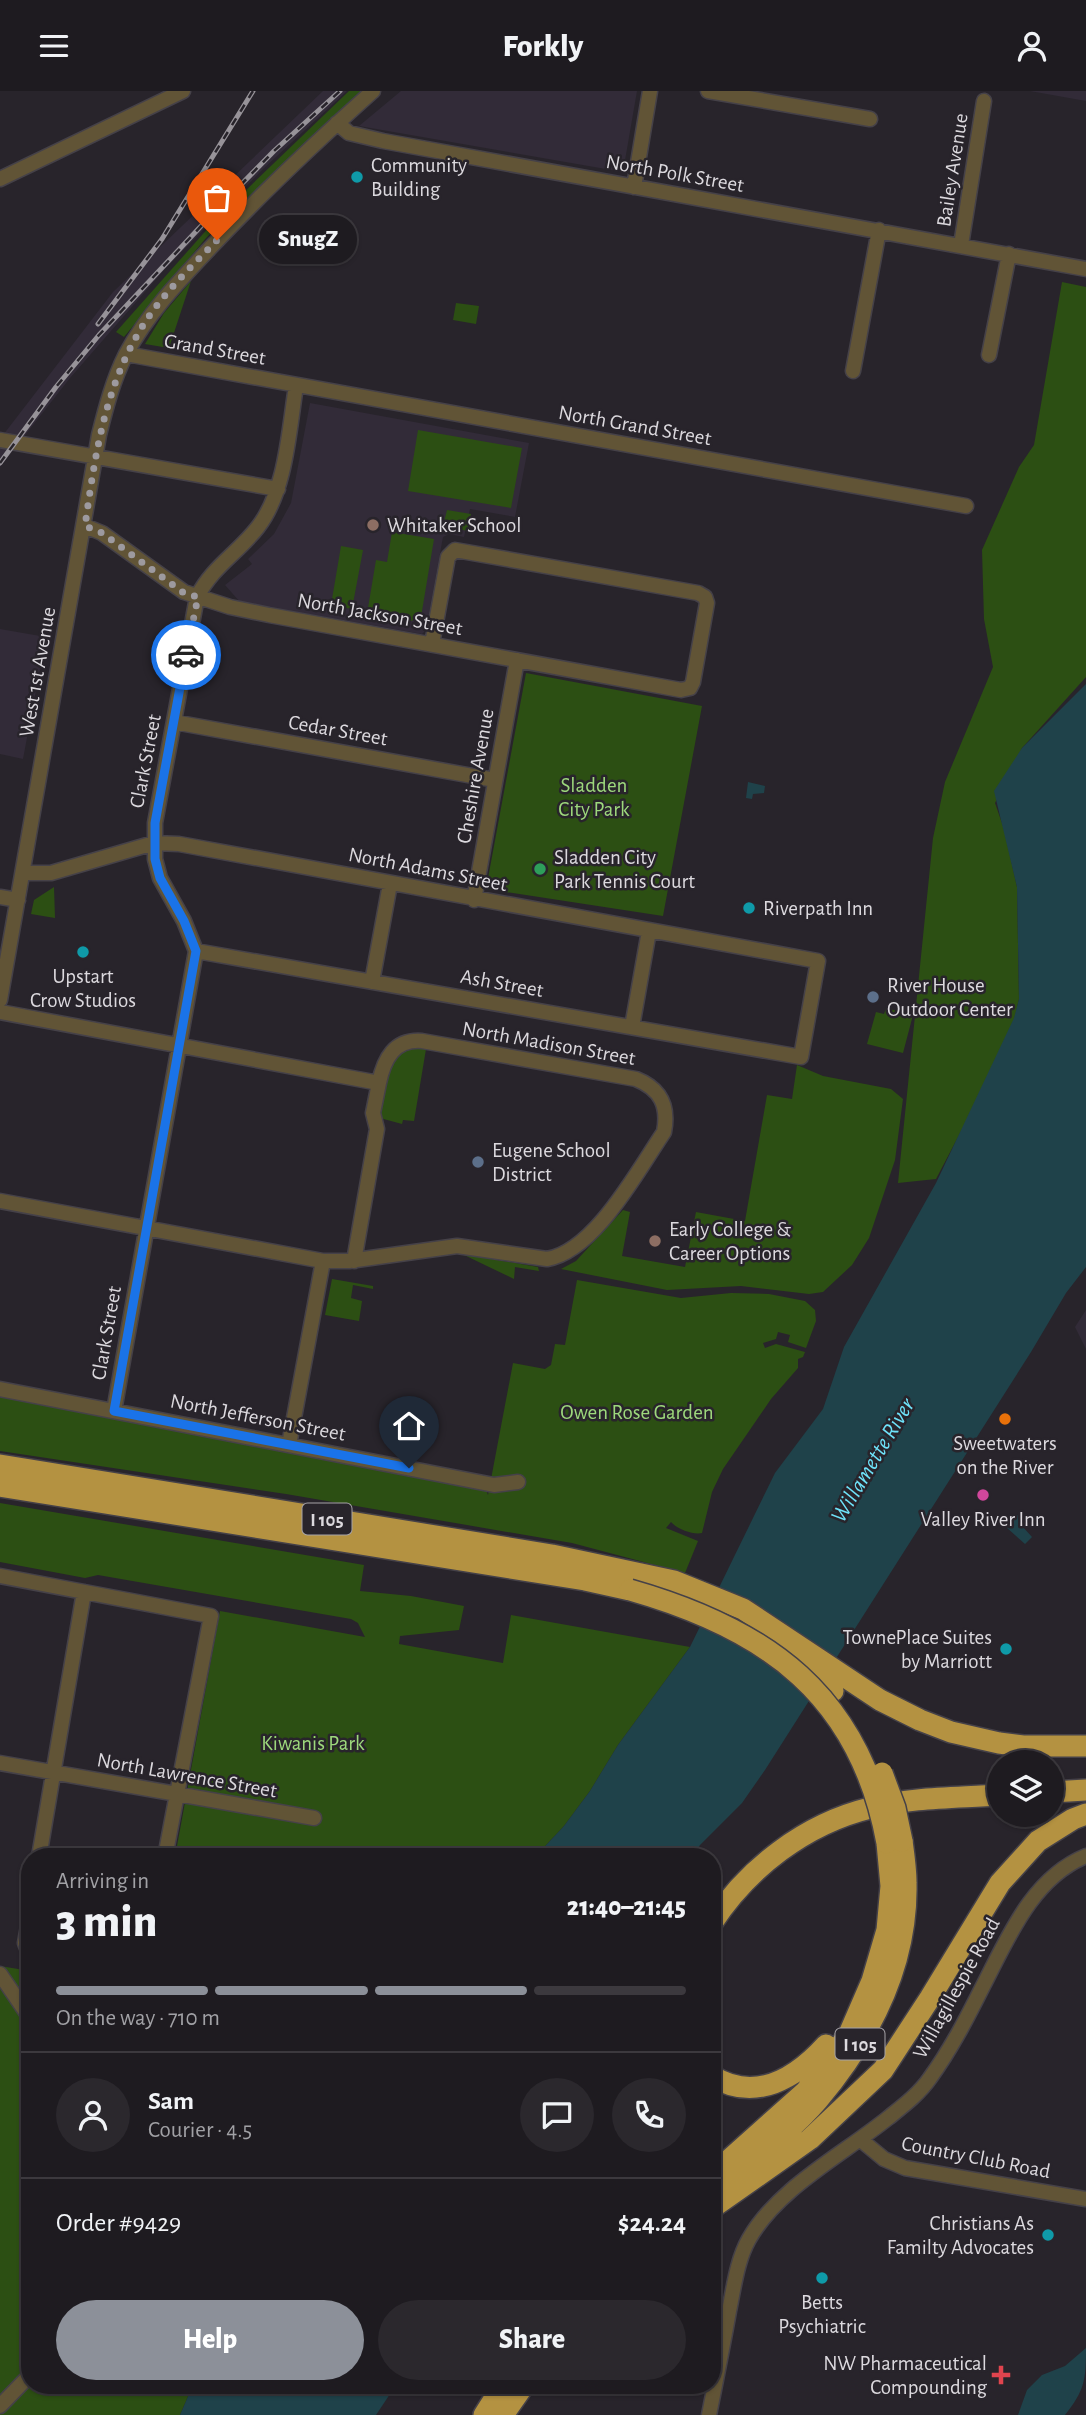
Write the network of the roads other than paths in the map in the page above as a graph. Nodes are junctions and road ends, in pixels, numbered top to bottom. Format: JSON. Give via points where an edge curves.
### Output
{"nodes":[{"id":1,"x":183,"y":91,"type":"edge"},
{"id":2,"x":373,"y":91,"type":"edge"},
{"id":3,"x":650,"y":91,"type":"edge"},
{"id":4,"x":708,"y":91,"type":"edge"},
{"id":5,"x":165,"y":95,"type":"edge"},
{"id":6,"x":984,"y":101,"type":"dead end"},
{"id":7,"x":870,"y":119,"type":"dead end"},
{"id":8,"x":337,"y":123,"type":"junction"},
{"id":9,"x":0,"y":179,"type":"edge"},
{"id":10,"x":634,"y":187,"type":"junction"},
{"id":11,"x":879,"y":230,"type":"junction"},
{"id":12,"x":961,"y":245,"type":"junction"},
{"id":13,"x":1009,"y":254,"type":"junction"},
{"id":14,"x":1086,"y":269,"type":"edge"},
{"id":15,"x":126,"y":354,"type":"junction"},
{"id":16,"x":989,"y":355,"type":"dead end"},
{"id":17,"x":853,"y":371,"type":"dead end"},
{"id":18,"x":296,"y":386,"type":"junction"},
{"id":19,"x":0,"y":440,"type":"edge"},
{"id":20,"x":96,"y":456,"type":"junction"},
{"id":21,"x":278,"y":489,"type":"junction"},
{"id":22,"x":966,"y":506,"type":"dead end"},
{"id":23,"x":85,"y":526,"type":"junction"},
{"id":24,"x":198,"y":597,"type":"junction"},
{"id":25,"x":432,"y":645,"type":"junction"},
{"id":26,"x":516,"y":660,"type":"junction"},
{"id":27,"x":174,"y":722,"type":"junction"},
{"id":28,"x":495,"y":780,"type":"junction"},
{"id":29,"x":154,"y":843,"type":"junction"},
{"id":30,"x":23,"y":873,"type":"junction"},
{"id":31,"x":390,"y":884,"type":"junction"},
{"id":32,"x":0,"y":897,"type":"edge"},
{"id":33,"x":474,"y":899,"type":"junction"},
{"id":34,"x":18,"y":900,"type":"junction"},
{"id":35,"x":649,"y":931,"type":"junction"},
{"id":36,"x":196,"y":951,"type":"junction"},
{"id":37,"x":372,"y":982,"type":"junction"},
{"id":38,"x":0,"y":1000,"type":"edge"},
{"id":39,"x":0,"y":1012,"type":"edge"},
{"id":40,"x":632,"y":1027,"type":"junction"},
{"id":41,"x":179,"y":1045,"type":"junction"},
{"id":42,"x":801,"y":1057,"type":"joint"},
{"id":43,"x":379,"y":1083,"type":"junction"},
{"id":44,"x":0,"y":1201,"type":"edge"},
{"id":45,"x":145,"y":1228,"type":"junction"},
{"id":46,"x":323,"y":1261,"type":"junction"},
{"id":47,"x":355,"y":1261,"type":"junction"},
{"id":48,"x":0,"y":1389,"type":"edge"},
{"id":49,"x":114,"y":1411,"type":"junction"},
{"id":50,"x":289,"y":1445,"type":"junction"},
{"id":51,"x":0,"y":1465,"type":"edge"},
{"id":52,"x":518,"y":1482,"type":"dead end"},
{"id":53,"x":5,"y":1487,"type":"edge"},
{"id":54,"x":0,"y":1576,"type":"edge"},
{"id":55,"x":635,"y":1582,"type":"junction"},
{"id":56,"x":84,"y":1592,"type":"junction"},
{"id":57,"x":1086,"y":1746,"type":"edge"},
{"id":58,"x":0,"y":1763,"type":"edge"},
{"id":59,"x":54,"y":1773,"type":"junction"},
{"id":60,"x":1086,"y":1779,"type":"edge"},
{"id":61,"x":1064,"y":1780,"type":"edge"},
{"id":62,"x":987,"y":1785,"type":"edge"},
{"id":63,"x":1086,"y":1790,"type":"edge"},
{"id":64,"x":1064,"y":1791,"type":"edge"},
{"id":65,"x":176,"y":1794,"type":"junction"},
{"id":66,"x":987,"y":1796,"type":"edge"},
{"id":67,"x":1086,"y":1814,"type":"edge"},
{"id":68,"x":314,"y":1818,"type":"dead end"},
{"id":69,"x":894,"y":1842,"type":"junction"},
{"id":70,"x":42,"y":1848,"type":"edge"},
{"id":71,"x":167,"y":1848,"type":"edge"},
{"id":72,"x":1086,"y":1856,"type":"edge"},
{"id":73,"x":721,"y":1890,"type":"edge"},
{"id":74,"x":721,"y":1909,"type":"edge"},
{"id":75,"x":0,"y":1974,"type":"edge"},
{"id":76,"x":872,"y":1981,"type":"junction"},
{"id":77,"x":21,"y":2005,"type":"edge"},
{"id":78,"x":721,"y":2080,"type":"edge"},
{"id":79,"x":861,"y":2140,"type":"junction"},
{"id":80,"x":721,"y":2167,"type":"edge"},
{"id":81,"x":721,"y":2188,"type":"edge"},
{"id":82,"x":1086,"y":2199,"type":"edge"},
{"id":83,"x":721,"y":2203,"type":"edge"},
{"id":84,"x":721,"y":2353,"type":"edge"},
{"id":85,"x":21,"y":2384,"type":"edge"},
{"id":86,"x":490,"y":2394,"type":"edge"},
{"id":87,"x":497,"y":2394,"type":"edge"},
{"id":88,"x":518,"y":2394,"type":"edge"},
{"id":89,"x":713,"y":2394,"type":"edge"},
{"id":90,"x":0,"y":2406,"type":"edge"},
{"id":91,"x":482,"y":2415,"type":"edge"},
{"id":92,"x":503,"y":2415,"type":"edge"},
{"id":93,"x":709,"y":2415,"type":"edge"}],
"edges":[{"from":1,"to":5,"type":"street"},
{"from":2,"to":8,"type":"street","name":"West 1st Avenue"},
{"from":3,"to":10,"type":"street"},
{"from":4,"to":7,"type":"street"},
{"from":5,"to":9,"type":"street"},
{"from":6,"to":12,"type":"street","name":"Bailey Avenue"},
{"from":8,"to":10,"type":"street","name":"North Polk Street","via":[[349,133],[383,141]]},
{"from":8,"to":15,"type":"street","name":"West 1st Avenue","via":[[177,282]]},
{"from":10,"to":11,"type":"street","name":"North Polk Street"},
{"from":11,"to":12,"type":"street","name":"North Polk Street"},
{"from":11,"to":17,"type":"street"},
{"from":12,"to":13,"type":"street","name":"North Polk Street"},
{"from":13,"to":14,"type":"street","name":"North Polk Street"},
{"from":13,"to":16,"type":"street"},
{"from":15,"to":18,"type":"street","name":"Grand Street"},
{"from":15,"to":20,"type":"street","name":"West 1st Avenue","via":[[113,385]]},
{"from":18,"to":21,"type":"street","name":"Clark Street"},
{"from":18,"to":22,"type":"street","name":"North Grand Street"},
{"from":19,"to":20,"type":"street"},
{"from":20,"to":21,"type":"street"},
{"from":20,"to":23,"type":"street","name":"West 1st Avenue"},
{"from":21,"to":24,"type":"street","name":"Clark Street","via":[[259,526],[221,562]]},
{"from":23,"to":24,"type":"street","name":"North Jackson Street","via":[[102,533],[184,593]]},
{"from":23,"to":30,"type":"street","name":"West 1st Avenue"},
{"from":24,"to":25,"type":"street","name":"North Jackson Street","via":[[233,608]]},
{"from":24,"to":27,"type":"street","name":"Clark Street"},
{"from":25,"to":26,"type":"street","name":"North Jackson Street"},
{"from":25,"to":26,"type":"street","name":"North Jackson Street","via":[[448,557],[458,549],[698,593],[707,603],[688,689]]},
{"from":26,"to":28,"type":"street","name":"Cheshire Avenue"},
{"from":27,"to":28,"type":"street","name":"Cedar Street"},
{"from":27,"to":29,"type":"street","name":"Clark Street"},
{"from":28,"to":33,"type":"street","name":"Cheshire Avenue"},
{"from":29,"to":30,"type":"street","via":[[51,873]]},
{"from":29,"to":31,"type":"street","name":"North Adams Street"},
{"from":29,"to":36,"type":"street","name":"Clark Street","via":[[160,878]]},
{"from":30,"to":34,"type":"street","name":"West 1st Avenue"},
{"from":31,"to":33,"type":"street","name":"North Adams Street"},
{"from":31,"to":37,"type":"street"},
{"from":32,"to":34,"type":"street"},
{"from":33,"to":35,"type":"street","name":"North Adams Street"},
{"from":34,"to":38,"type":"street","name":"West 1st Avenue"},
{"from":35,"to":40,"type":"street"},
{"from":35,"to":42,"type":"street","name":"North Adams Street","via":[[818,961]]},
{"from":36,"to":37,"type":"street","name":"Ash Street"},
{"from":36,"to":41,"type":"street","name":"Clark Street"},
{"from":37,"to":40,"type":"street","name":"Ash Street"},
{"from":39,"to":41,"type":"street"},
{"from":40,"to":42,"type":"street","name":"Ash Street"},
{"from":41,"to":43,"type":"street"},
{"from":41,"to":45,"type":"street","name":"Clark Street"},
{"from":43,"to":47,"type":"street","via":[[373,1113],[377,1129]]},
{"from":43,"to":47,"type":"street","name":"North Madison Street","via":[[383,1064],[394,1048],[422,1041],[636,1079],[661,1099],[666,1121],[664,1132],[613,1208],[560,1257],[536,1258],[457,1246]]},
{"from":44,"to":45,"type":"street","name":"North Madison Street"},
{"from":45,"to":46,"type":"street","name":"North Madison Street"},
{"from":45,"to":49,"type":"street","name":"Clark Street"},
{"from":46,"to":47,"type":"street","name":"North Madison Street"},
{"from":46,"to":50,"type":"street"},
{"from":48,"to":49,"type":"street","name":"North Jefferson Street"},
{"from":49,"to":50,"type":"street","name":"North Jefferson Street"},
{"from":50,"to":52,"type":"street","name":"North Jefferson Street","via":[[494,1485]]},
{"from":51,"to":55,"type":"highway","number":"I 105","via":[[552,1555]]},
{"from":53,"to":55,"type":"highway","number":"I 105","via":[[585,1580]]},
{"from":54,"to":56,"type":"street"},
{"from":55,"to":57,"type":"highway","via":[[674,1581],[743,1609],[880,1700],[920,1720],[973,1738],[1023,1746]]},
{"from":55,"to":69,"type":"highway","number":"I 105","bridge":true,"via":[[737,1615],[786,1647],[833,1691],[881,1769],[895,1808]]},
{"from":56,"to":59,"type":"street"},
{"from":56,"to":65,"type":"street","via":[[211,1616]]},
{"from":58,"to":59,"type":"street","name":"North Lawrence Street"},
{"from":59,"to":65,"type":"street","name":"North Lawrence Street"},
{"from":59,"to":70,"type":"street"},
{"from":60,"to":61,"type":"highway"},
{"from":62,"to":73,"type":"highway","via":[[895,1792],[820,1814],[754,1855]]},
{"from":63,"to":64,"type":"highway"},
{"from":65,"to":68,"type":"street","name":"North Lawrence Street"},
{"from":65,"to":71,"type":"street"},
{"from":66,"to":74,"type":"highway","via":[[916,1800],[838,1819],[804,1835],[757,1870]]},
{"from":67,"to":83,"type":"highway","via":[[1038,1841],[1000,1883],[883,2070],[810,2139]]},
{"from":69,"to":76,"type":"highway","number":"I 105","via":[[887,1930]]},
{"from":69,"to":81,"type":"highway","number":"I 105","via":[[906,1884],[902,1933],[887,1992],[862,2042],[816,2102]]},
{"from":72,"to":79,"type":"street","name":"Willagillespie Road","via":[[1058,1873],[1034,1896],[928,2081]]},
{"from":75,"to":77,"type":"street"},
{"from":76,"to":78,"type":"highway","via":[[838,2032],[795,2073],[759,2087]]},
{"from":76,"to":80,"type":"highway","number":"I 105","via":[[849,2034],[806,2091]]},
{"from":79,"to":82,"type":"street","name":"Country Club Road","via":[[884,2159],[905,2168]]},
{"from":79,"to":84,"type":"street","via":[[780,2199],[762,2219],[746,2244],[737,2271]]},
{"from":85,"to":90,"type":"street"},
{"from":86,"to":91,"type":"highway"},
{"from":87,"to":91,"type":"highway"},
{"from":88,"to":92,"type":"highway"},
{"from":89,"to":93,"type":"street"}]}
